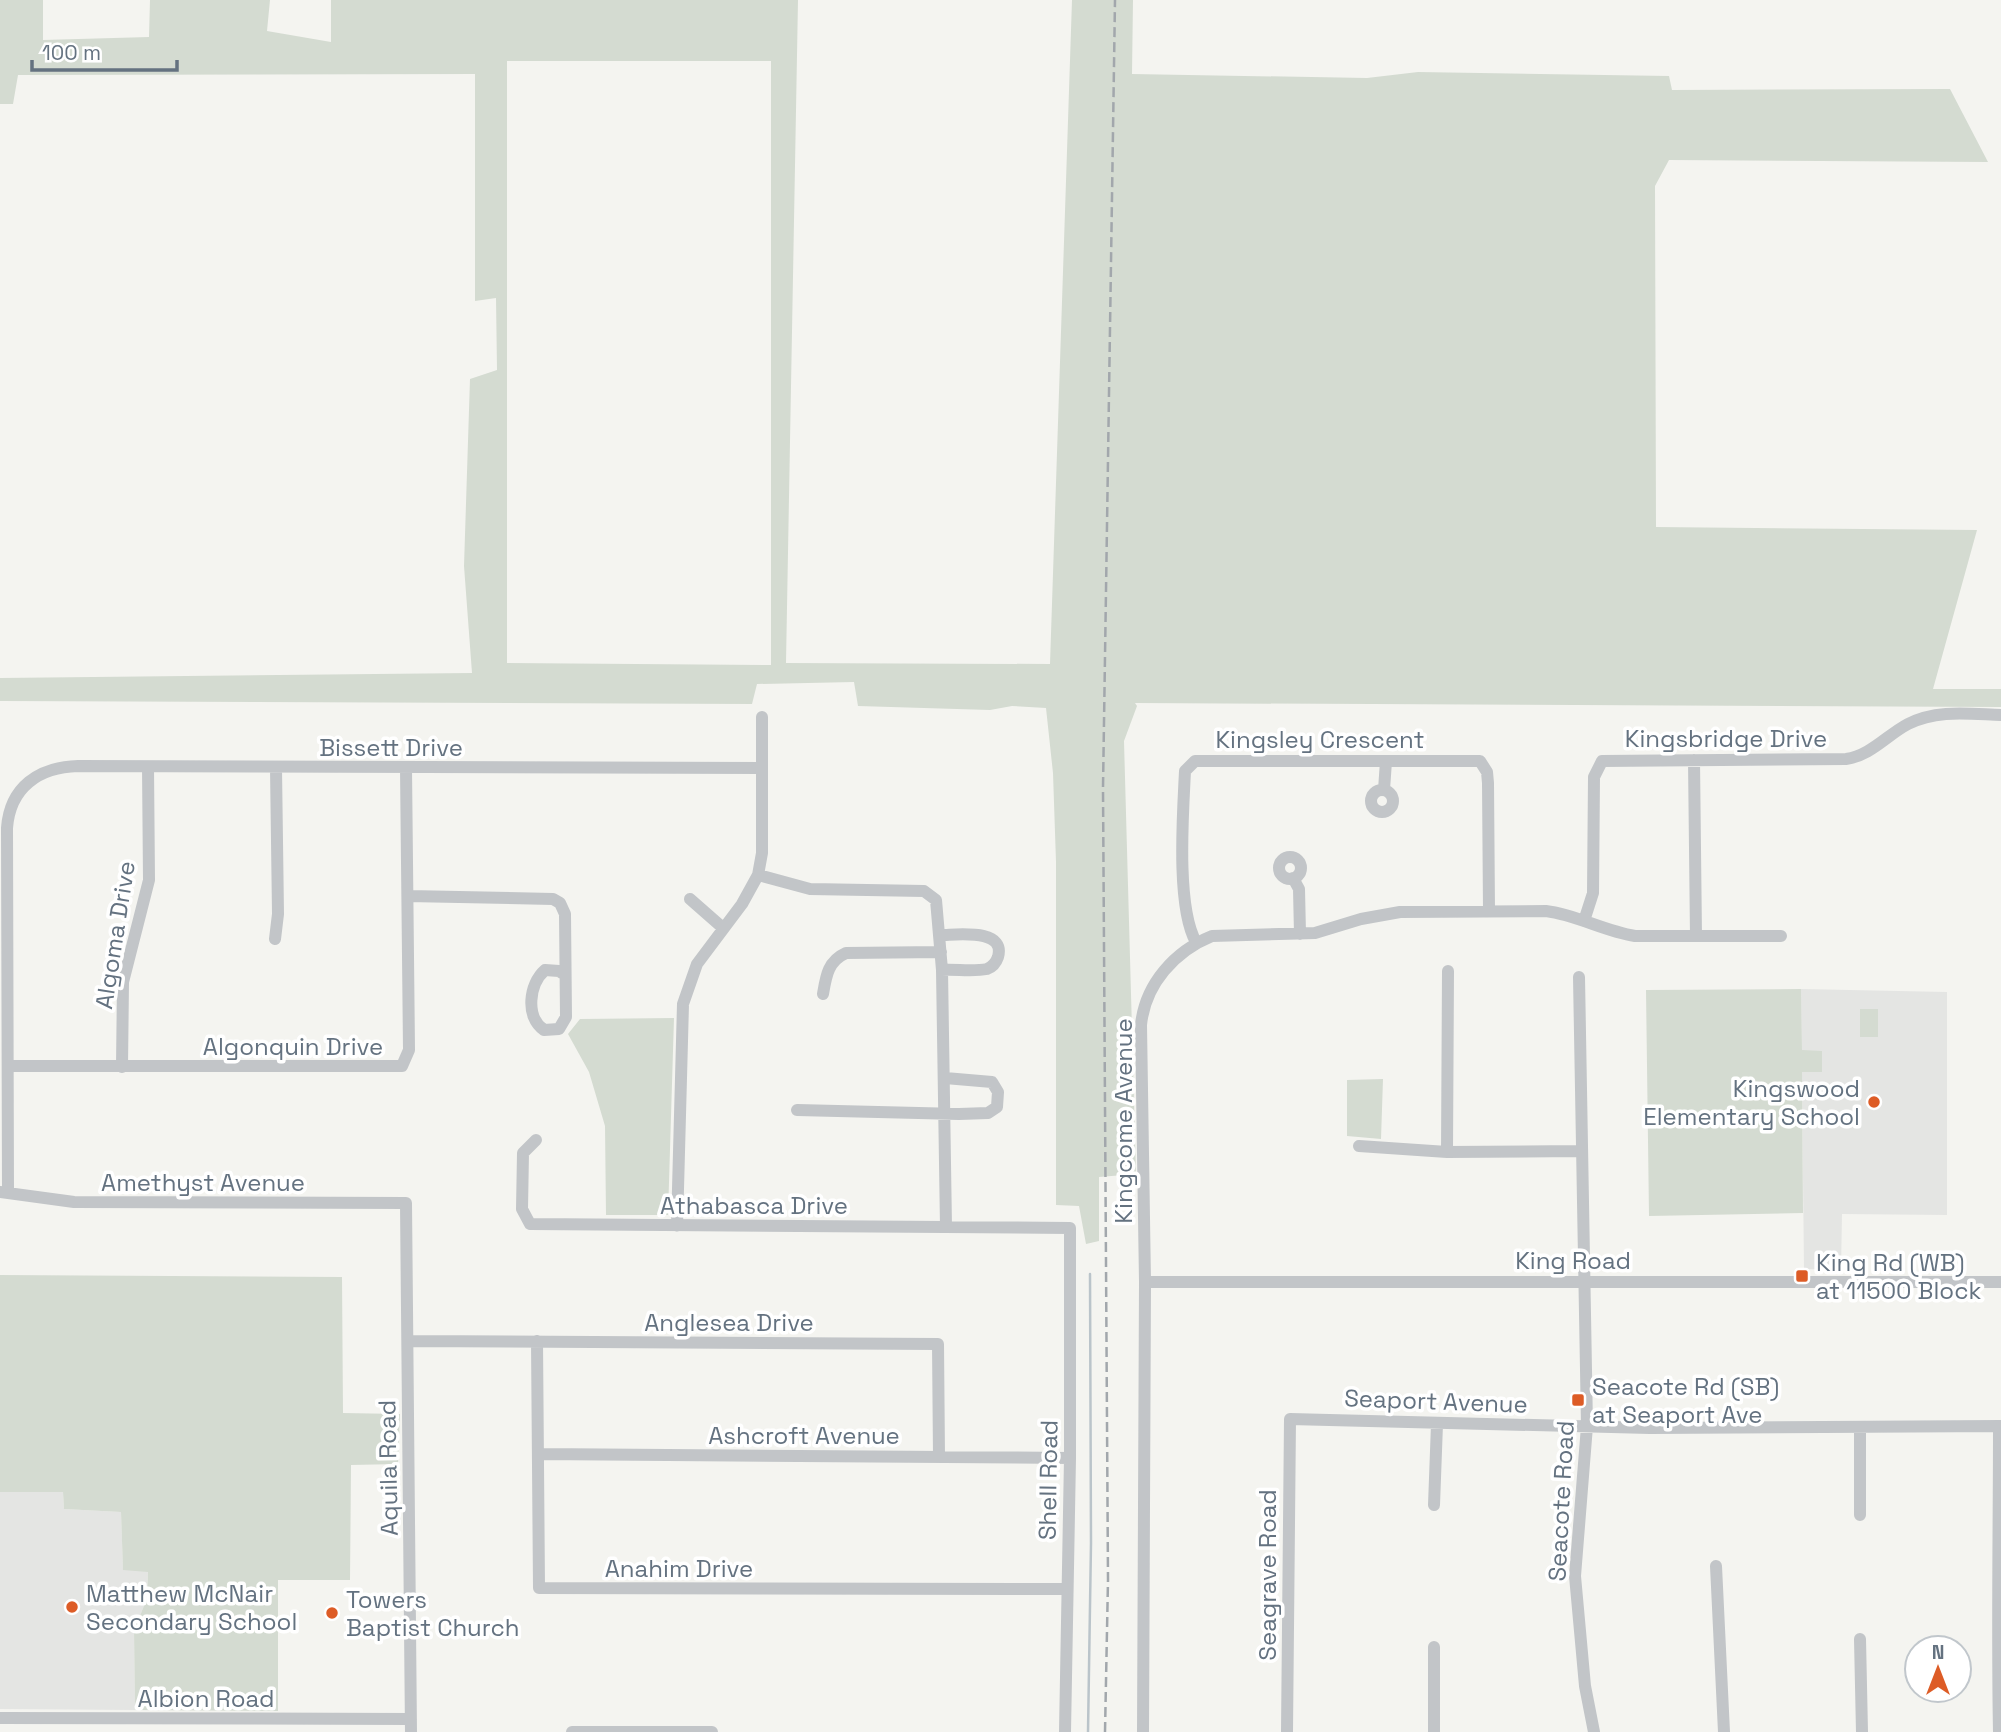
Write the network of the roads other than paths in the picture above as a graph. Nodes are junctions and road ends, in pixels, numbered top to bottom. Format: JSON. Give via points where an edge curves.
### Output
{"nodes":[{"id":1,"x":2001,"y":715,"type":"edge"},
{"id":2,"x":762,"y":718,"type":"dead end"},
{"id":3,"x":1694,"y":760,"type":"junction"},
{"id":4,"x":1386,"y":761,"type":"junction"},
{"id":5,"x":149,"y":767,"type":"junction"},
{"id":6,"x":276,"y":768,"type":"junction"},
{"id":7,"x":406,"y":768,"type":"junction"},
{"id":8,"x":762,"y":768,"type":"junction"},
{"id":9,"x":1384,"y":790,"type":"dead end"},
{"id":10,"x":758,"y":875,"type":"junction"},
{"id":11,"x":1293,"y":878,"type":"dead end"},
{"id":12,"x":408,"y":896,"type":"junction"},
{"id":13,"x":690,"y":899,"type":"dead end"},
{"id":14,"x":1489,"y":911,"type":"junction"},
{"id":15,"x":4,"y":917,"type":"edge"},
{"id":16,"x":1584,"y":921,"type":"junction"},
{"id":17,"x":723,"y":928,"type":"junction"},
{"id":18,"x":1300,"y":934,"type":"junction"},
{"id":19,"x":940,"y":935,"type":"junction"},
{"id":20,"x":1696,"y":936,"type":"junction"},
{"id":21,"x":1781,"y":936,"type":"dead end"},
{"id":22,"x":275,"y":939,"type":"dead end"},
{"id":23,"x":1196,"y":942,"type":"junction"},
{"id":24,"x":941,"y":952,"type":"junction"},
{"id":25,"x":942,"y":970,"type":"junction"},
{"id":26,"x":1448,"y":971,"type":"dead end"},
{"id":27,"x":565,"y":975,"type":"junction"},
{"id":28,"x":1580,"y":977,"type":"dead end"},
{"id":29,"x":823,"y":994,"type":"dead end"},
{"id":30,"x":9,"y":1066,"type":"junction"},
{"id":31,"x":122,"y":1067,"type":"junction"},
{"id":32,"x":945,"y":1078,"type":"junction"},
{"id":33,"x":797,"y":1110,"type":"dead end"},
{"id":34,"x":946,"y":1112,"type":"junction"},
{"id":35,"x":536,"y":1140,"type":"dead end"},
{"id":36,"x":1359,"y":1146,"type":"dead end"},
{"id":37,"x":1580,"y":1151,"type":"junction"},
{"id":38,"x":1447,"y":1152,"type":"junction"},
{"id":39,"x":4,"y":1193,"type":"edge"},
{"id":40,"x":406,"y":1203,"type":"joint"},
{"id":41,"x":677,"y":1226,"type":"junction"},
{"id":42,"x":946,"y":1227,"type":"junction"},
{"id":43,"x":1070,"y":1228,"type":"joint"},
{"id":44,"x":1584,"y":1281,"type":"junction"},
{"id":45,"x":2001,"y":1282,"type":"edge"},
{"id":46,"x":1145,"y":1283,"type":"junction"},
{"id":47,"x":408,"y":1341,"type":"junction"},
{"id":48,"x":537,"y":1341,"type":"junction"},
{"id":49,"x":1290,"y":1419,"type":"joint"},
{"id":50,"x":1437,"y":1424,"type":"junction"},
{"id":51,"x":1587,"y":1426,"type":"junction"},
{"id":52,"x":2000,"y":1426,"type":"edge"},
{"id":53,"x":1860,"y":1428,"type":"junction"},
{"id":54,"x":538,"y":1454,"type":"junction"},
{"id":55,"x":939,"y":1457,"type":"junction"},
{"id":56,"x":1070,"y":1458,"type":"junction"},
{"id":57,"x":1434,"y":1505,"type":"dead end"},
{"id":58,"x":1860,"y":1515,"type":"dead end"},
{"id":59,"x":1716,"y":1566,"type":"dead end"},
{"id":60,"x":1067,"y":1589,"type":"junction"},
{"id":61,"x":1860,"y":1639,"type":"dead end"},
{"id":62,"x":1434,"y":1647,"type":"dead end"},
{"id":63,"x":0,"y":1718,"type":"edge"},
{"id":64,"x":411,"y":1725,"type":"edge"},
{"id":65,"x":572,"y":1732,"type":"edge"},
{"id":66,"x":712,"y":1732,"type":"edge"},
{"id":67,"x":1065,"y":1732,"type":"edge"},
{"id":68,"x":1143,"y":1732,"type":"edge"},
{"id":69,"x":1287,"y":1732,"type":"edge"},
{"id":70,"x":1434,"y":1732,"type":"edge"},
{"id":71,"x":1594,"y":1732,"type":"edge"},
{"id":72,"x":1724,"y":1732,"type":"edge"},
{"id":73,"x":1862,"y":1732,"type":"edge"},
{"id":74,"x":1999,"y":1732,"type":"edge"}],
"edges":[{"from":1,"to":3,"type":"street","name":"Kingsbridge Drive","via":[[1927,716],[1846,760]]},
{"from":2,"to":8,"type":"street"},
{"from":3,"to":16,"type":"street","name":"Kingsbridge Drive","via":[[1613,759],[1602,761],[1597,768],[1593,893]]},
{"from":3,"to":20,"type":"street"},
{"from":4,"to":9,"type":"street"},
{"from":4,"to":14,"type":"street","name":"Kingsley Crescent","via":[[1470,760],[1484,765]]},
{"from":4,"to":23,"type":"street","name":"Kingsley Crescent","via":[[1202,760],[1188,764],[1184,902]]},
{"from":5,"to":6,"type":"street","name":"Bissett Drive"},
{"from":5,"to":15,"type":"street","name":"Bissett Drive","via":[[62,767],[24,785],[8,815]]},
{"from":5,"to":31,"type":"street","name":"Algoma Drive","via":[[149,880],[123,982]]},
{"from":6,"to":7,"type":"street","name":"Bissett Drive"},
{"from":6,"to":22,"type":"street"},
{"from":7,"to":8,"type":"street","name":"Bissett Drive"},
{"from":7,"to":12,"type":"street","name":"Algonquin Drive"},
{"from":8,"to":10,"type":"street"},
{"from":10,"to":17,"type":"street"},
{"from":10,"to":19,"type":"street","via":[[810,889],[924,891],[939,906]]},
{"from":11,"to":18,"type":"street","via":[[1299,889]]},
{"from":12,"to":27,"type":"street","via":[[554,899],[565,914]]},
{"from":12,"to":31,"type":"street","name":"Algonquin Drive","via":[[409,1050],[402,1066]]},
{"from":13,"to":17,"type":"street"},
{"from":14,"to":16,"type":"street","via":[[1546,911]]},
{"from":14,"to":18,"type":"street","via":[[1400,912]]},
{"from":15,"to":30,"type":"street"},
{"from":16,"to":20,"type":"street","via":[[1635,936]]},
{"from":17,"to":41,"type":"street","via":[[696,964],[683,1004]]},
{"from":18,"to":23,"type":"street","via":[[1231,934]]},
{"from":19,"to":24,"type":"street"},
{"from":19,"to":25,"type":"street","via":[[986,936],[998,950],[989,968]]},
{"from":20,"to":21,"type":"street"},
{"from":23,"to":46,"type":"street","name":"Kingcome Avenue","via":[[1159,977],[1143,1007]]},
{"from":24,"to":25,"type":"street"},
{"from":24,"to":29,"type":"street","via":[[846,953],[827,971]]},
{"from":25,"to":32,"type":"street"},
{"from":26,"to":38,"type":"street"},
{"from":27,"to":27,"type":"street","via":[[545,970],[534,985],[533,1014],[537,1026],[544,1030],[555,1031],[565,1020]]},
{"from":28,"to":37,"type":"street","name":"Seacote Road"},
{"from":30,"to":31,"type":"street","name":"Algonquin Drive"},
{"from":30,"to":39,"type":"street"},
{"from":32,"to":34,"type":"street"},
{"from":32,"to":34,"type":"street","via":[[992,1082],[999,1097],[997,1107],[988,1113]]},
{"from":33,"to":34,"type":"street"},
{"from":34,"to":42,"type":"street"},
{"from":35,"to":41,"type":"street","name":"Athabasca Drive","via":[[523,1153],[522,1209],[527,1222]]},
{"from":36,"to":38,"type":"street"},
{"from":37,"to":38,"type":"street"},
{"from":37,"to":44,"type":"street","name":"Seacote Road"},
{"from":39,"to":40,"type":"street","name":"Amethyst Avenue","via":[[86,1202]]},
{"from":40,"to":47,"type":"street","name":"Aquila Road"},
{"from":41,"to":42,"type":"street","name":"Athabasca Drive"},
{"from":42,"to":43,"type":"street","name":"Athabasca Drive"},
{"from":43,"to":56,"type":"street","name":"Shell Road"},
{"from":44,"to":45,"type":"street","name":"King Road"},
{"from":44,"to":46,"type":"street","name":"King Road"},
{"from":44,"to":51,"type":"street","name":"Seacote Road"},
{"from":46,"to":68,"type":"street"},
{"from":47,"to":48,"type":"street","name":"Anglesea Drive"},
{"from":47,"to":64,"type":"street","name":"Aquila Road"},
{"from":48,"to":54,"type":"street","name":"Anahim Drive"},
{"from":48,"to":55,"type":"street","name":"Anglesea Drive","via":[[938,1345]]},
{"from":49,"to":50,"type":"street","name":"Seaport Avenue"},
{"from":49,"to":69,"type":"street","name":"Seagrave Road"},
{"from":50,"to":51,"type":"street","name":"Seaport Avenue"},
{"from":50,"to":57,"type":"street"},
{"from":51,"to":53,"type":"street","name":"Seaport Avenue"},
{"from":51,"to":71,"type":"street","name":"Seacote Road","via":[[1575,1576]]},
{"from":52,"to":53,"type":"street","name":"Seaport Avenue"},
{"from":52,"to":74,"type":"street"},
{"from":53,"to":58,"type":"street"},
{"from":54,"to":55,"type":"street","name":"Ashcroft Avenue"},
{"from":54,"to":60,"type":"street","name":"Anahim Drive","via":[[539,1588]]},
{"from":55,"to":56,"type":"street","name":"Ashcroft Avenue"},
{"from":56,"to":60,"type":"street","name":"Shell Road"},
{"from":59,"to":72,"type":"street"},
{"from":60,"to":67,"type":"street","name":"Shell Road"},
{"from":61,"to":73,"type":"street"},
{"from":62,"to":70,"type":"street"},
{"from":63,"to":64,"type":"street","name":"Albion Road"},
{"from":65,"to":66,"type":"street"}]}
